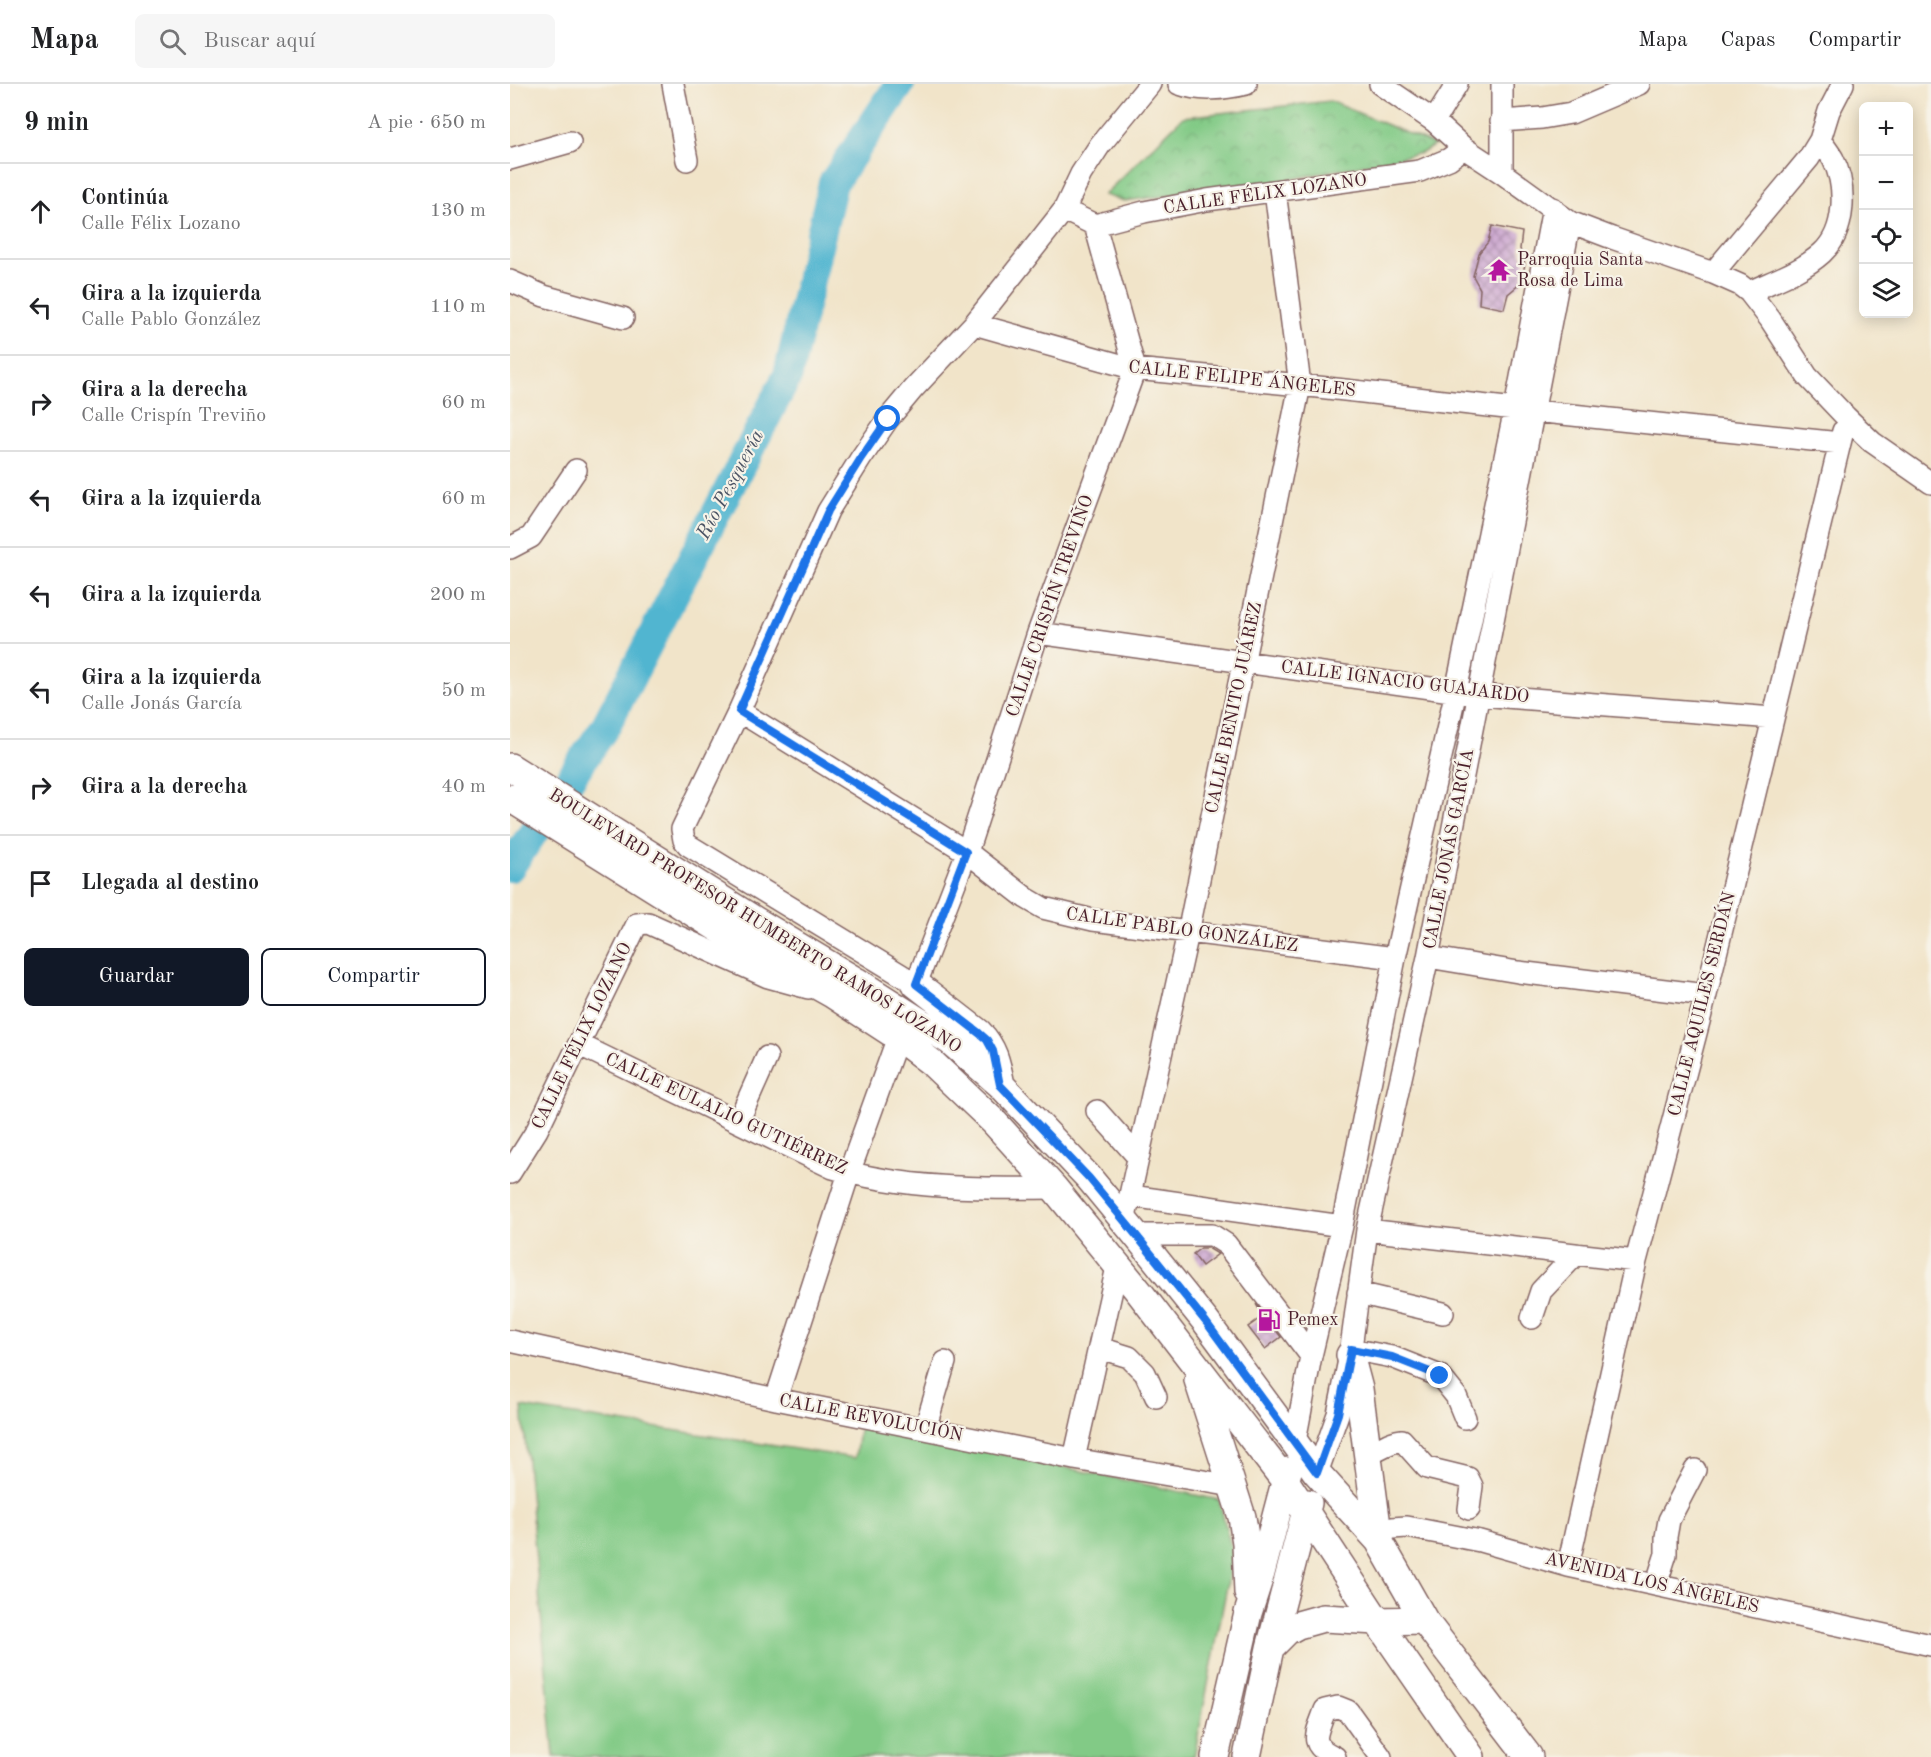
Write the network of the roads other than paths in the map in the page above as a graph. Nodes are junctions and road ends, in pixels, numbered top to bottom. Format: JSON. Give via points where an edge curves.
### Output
{"nodes":[{"id":1,"x":673,"y":84,"type":"edge"},
{"id":2,"x":1150,"y":84,"type":"edge"},
{"id":3,"x":1179,"y":84,"type":"edge"},
{"id":4,"x":1246,"y":84,"type":"edge"},
{"id":5,"x":1380,"y":84,"type":"edge"},
{"id":6,"x":1457,"y":84,"type":"edge"},
{"id":7,"x":1502,"y":84,"type":"edge"},
{"id":8,"x":1639,"y":84,"type":"edge"},
{"id":9,"x":1843,"y":84,"type":"edge"},
{"id":10,"x":1501,"y":120,"type":"junction"},
{"id":11,"x":1434,"y":121,"type":"junction"},
{"id":12,"x":1820,"y":140,"type":"junction"},
{"id":13,"x":570,"y":142,"type":"dead end"},
{"id":14,"x":1464,"y":148,"type":"junction"},
{"id":15,"x":510,"y":159,"type":"edge"},
{"id":16,"x":687,"y":160,"type":"dead end"},
{"id":17,"x":1502,"y":172,"type":"junction"},
{"id":18,"x":1275,"y":190,"type":"junction"},
{"id":19,"x":1553,"y":208,"type":"junction"},
{"id":20,"x":1064,"y":210,"type":"junction"},
{"id":21,"x":1570,"y":222,"type":"junction"},
{"id":22,"x":1095,"y":225,"type":"junction"},
{"id":23,"x":1713,"y":273,"type":"junction"},
{"id":24,"x":510,"y":281,"type":"edge"},
{"id":25,"x":1749,"y":292,"type":"junction"},
{"id":26,"x":623,"y":318,"type":"dead end"},
{"id":27,"x":974,"y":324,"type":"junction"},
{"id":28,"x":1135,"y":369,"type":"junction"},
{"id":29,"x":1300,"y":385,"type":"junction"},
{"id":30,"x":1525,"y":410,"type":"junction"},
{"id":31,"x":1846,"y":417,"type":"junction"},
{"id":32,"x":1840,"y":443,"type":"junction"},
{"id":33,"x":576,"y":470,"type":"dead end"},
{"id":34,"x":1931,"y":483,"type":"edge"},
{"id":35,"x":510,"y":548,"type":"edge"},
{"id":36,"x":1038,"y":633,"type":"junction"},
{"id":37,"x":1244,"y":661,"type":"junction"},
{"id":38,"x":1456,"y":691,"type":"junction"},
{"id":39,"x":1480,"y":694,"type":"junction"},
{"id":40,"x":739,"y":711,"type":"junction"},
{"id":41,"x":1773,"y":718,"type":"junction"},
{"id":42,"x":510,"y":767,"type":"edge"},
{"id":43,"x":510,"y":798,"type":"edge"},
{"id":44,"x":966,"y":852,"type":"junction"},
{"id":45,"x":751,"y":933,"type":"junction"},
{"id":46,"x":1188,"y":933,"type":"junction"},
{"id":47,"x":1428,"y":957,"type":"junction"},
{"id":48,"x":1395,"y":958,"type":"junction"},
{"id":49,"x":916,"y":984,"type":"junction"},
{"id":50,"x":832,"y":994,"type":"junction"},
{"id":51,"x":1706,"y":995,"type":"junction"},
{"id":52,"x":898,"y":1037,"type":"junction"},
{"id":53,"x":580,"y":1045,"type":"junction"},
{"id":54,"x":767,"y":1057,"type":"dead end"},
{"id":55,"x":1000,"y":1085,"type":"junction"},
{"id":56,"x":1097,"y":1111,"type":"dead end"},
{"id":57,"x":738,"y":1122,"type":"junction"},
{"id":58,"x":1138,"y":1157,"type":"junction"},
{"id":59,"x":510,"y":1173,"type":"edge"},
{"id":60,"x":849,"y":1173,"type":"junction"},
{"id":61,"x":1054,"y":1188,"type":"junction"},
{"id":62,"x":1127,"y":1217,"type":"junction"},
{"id":63,"x":1342,"y":1226,"type":"junction"},
{"id":64,"x":1367,"y":1230,"type":"junction"},
{"id":65,"x":1576,"y":1254,"type":"junction"},
{"id":66,"x":1636,"y":1261,"type":"junction"},
{"id":67,"x":1117,"y":1267,"type":"junction"},
{"id":68,"x":1140,"y":1293,"type":"junction"},
{"id":69,"x":1358,"y":1293,"type":"junction"},
{"id":70,"x":1443,"y":1313,"type":"dead end"},
{"id":71,"x":1532,"y":1318,"type":"dead end"},
{"id":72,"x":510,"y":1341,"type":"edge"},
{"id":73,"x":1100,"y":1347,"type":"junction"},
{"id":74,"x":1351,"y":1352,"type":"junction"},
{"id":75,"x":1311,"y":1356,"type":"junction"},
{"id":76,"x":945,"y":1362,"type":"dead end"},
{"id":77,"x":1192,"y":1362,"type":"junction"},
{"id":78,"x":1156,"y":1396,"type":"dead end"},
{"id":79,"x":776,"y":1399,"type":"junction"},
{"id":80,"x":1465,"y":1418,"type":"dead end"},
{"id":81,"x":925,"y":1429,"type":"junction"},
{"id":82,"x":1287,"y":1432,"type":"junction"},
{"id":83,"x":1368,"y":1453,"type":"junction"},
{"id":84,"x":1074,"y":1459,"type":"junction"},
{"id":85,"x":1695,"y":1470,"type":"dead end"},
{"id":86,"x":1317,"y":1473,"type":"junction"},
{"id":87,"x":1286,"y":1482,"type":"junction"},
{"id":88,"x":1233,"y":1486,"type":"junction"},
{"id":89,"x":1469,"y":1509,"type":"dead end"},
{"id":90,"x":1306,"y":1512,"type":"junction"},
{"id":91,"x":1379,"y":1541,"type":"junction"},
{"id":92,"x":1568,"y":1566,"type":"junction"},
{"id":93,"x":1656,"y":1585,"type":"junction"},
{"id":94,"x":1248,"y":1613,"type":"junction"},
{"id":95,"x":1424,"y":1620,"type":"junction"},
{"id":96,"x":1377,"y":1621,"type":"junction"},
{"id":97,"x":1931,"y":1645,"type":"edge"},
{"id":98,"x":1270,"y":1648,"type":"junction"},
{"id":99,"x":1469,"y":1756,"type":"edge"},
{"id":100,"x":1215,"y":1757,"type":"edge"},
{"id":101,"x":1247,"y":1757,"type":"edge"},
{"id":102,"x":1335,"y":1757,"type":"edge"},
{"id":103,"x":1381,"y":1757,"type":"edge"},
{"id":104,"x":1529,"y":1757,"type":"edge"}],
"edges":[{"from":1,"to":16,"type":"street"},
{"from":2,"to":20,"type":"street","via":[[1100,145]]},
{"from":3,"to":4,"type":"street","via":[[1200,89]]},
{"from":5,"to":11,"type":"street"},
{"from":6,"to":11,"type":"street"},
{"from":7,"to":10,"type":"street"},
{"from":8,"to":10,"type":"street","via":[[1571,113]]},
{"from":9,"to":12,"type":"street"},
{"from":10,"to":17,"type":"street"},
{"from":11,"to":14,"type":"street"},
{"from":12,"to":23,"type":"street"},
{"from":12,"to":25,"type":"street","via":[[1833,159],[1841,184],[1842,206],[1833,240],[1810,262]]},
{"from":13,"to":15,"type":"street"},
{"from":14,"to":17,"type":"street"},
{"from":14,"to":18,"type":"street","name":"CALLE FÉLIX LOZANO","via":[[1420,171]]},
{"from":17,"to":19,"type":"street"},
{"from":18,"to":22,"type":"street","name":"CALLE FÉLIX LOZANO","via":[[1176,206]]},
{"from":18,"to":29,"type":"street","name":"CALLE BENITO JUÁREZ"},
{"from":19,"to":21,"type":"street"},
{"from":19,"to":30,"type":"street","name":"CALLE JONÁS GARCÍA"},
{"from":20,"to":22,"type":"street"},
{"from":20,"to":27,"type":"street"},
{"from":21,"to":23,"type":"street"},
{"from":21,"to":30,"type":"street","name":"CALLE JONÁS GARCÍA"},
{"from":22,"to":28,"type":"street"},
{"from":23,"to":25,"type":"street"},
{"from":24,"to":26,"type":"street","via":[[544,296]]},
{"from":25,"to":31,"type":"street","via":[[1807,375]]},
{"from":27,"to":28,"type":"street","name":"CALLE FELIPE ÁNGELES"},
{"from":27,"to":40,"type":"street","via":[[888,419],[844,483]]},
{"from":28,"to":29,"type":"street","name":"CALLE FELIPE ÁNGELES"},
{"from":28,"to":36,"type":"street","name":"CALLE CRISPÍN TREVIÑO"},
{"from":29,"to":30,"type":"street","name":"CALLE FELIPE ÁNGELES"},
{"from":29,"to":37,"type":"street","name":"CALLE BENITO JUÁREZ"},
{"from":30,"to":32,"type":"street","name":"CALLE FELIPE ÁNGELES"},
{"from":30,"to":38,"type":"street","name":"CALLE JONÁS GARCÍA"},
{"from":30,"to":39,"type":"street","name":"CALLE JONÁS GARCÍA"},
{"from":31,"to":32,"type":"street"},
{"from":31,"to":34,"type":"street","via":[[1872,442]]},
{"from":32,"to":41,"type":"street","name":"CALLE AQUILES SERDÁN"},
{"from":33,"to":35,"type":"street","via":[[531,537]]},
{"from":36,"to":37,"type":"street","name":"CALLE IGNACIO GUAJARDO"},
{"from":36,"to":44,"type":"street","name":"CALLE CRISPÍN TREVIÑO"},
{"from":37,"to":38,"type":"street","name":"CALLE IGNACIO GUAJARDO"},
{"from":37,"to":46,"type":"street","name":"CALLE BENITO JUÁREZ"},
{"from":38,"to":39,"type":"street","name":"CALLE IGNACIO GUAJARDO"},
{"from":38,"to":48,"type":"street","name":"CALLE JONÁS GARCÍA"},
{"from":39,"to":41,"type":"street","name":"CALLE IGNACIO GUAJARDO"},
{"from":39,"to":47,"type":"street","name":"CALLE JONÁS GARCÍA"},
{"from":40,"to":44,"type":"street","name":"CALLE PABLO GONZÁLEZ"},
{"from":40,"to":49,"type":"street","via":[[684,824],[682,834],[688,845]]},
{"from":41,"to":51,"type":"street","name":"CALLE AQUILES SERDÁN"},
{"from":42,"to":45,"type":"main road","name":"BOULEVARD PROFESOR HUMBERTO RAMOS LOZANO"},
{"from":43,"to":45,"type":"main road","name":"BOULEVARD PROFESOR HUMBERTO RAMOS LOZANO"},
{"from":44,"to":46,"type":"street","name":"CALLE PABLO GONZÁLEZ","via":[[1043,908],[1093,920]]},
{"from":44,"to":49,"type":"street","name":"CALLE CRISPÍN TREVIÑO"},
{"from":45,"to":50,"type":"main road","name":"BOULEVARD PROFESOR HUMBERTO RAMOS LOZANO"},
{"from":45,"to":55,"type":"main road","name":"BOULEVARD PROFESOR HUMBERTO RAMOS LOZANO","via":[[856,981],[950,1041]]},
{"from":46,"to":48,"type":"street","name":"CALLE PABLO GONZÁLEZ"},
{"from":46,"to":58,"type":"street","name":"CALLE BENITO JUÁREZ"},
{"from":47,"to":51,"type":"street"},
{"from":47,"to":64,"type":"street","name":"CALLE JONÁS GARCÍA"},
{"from":48,"to":63,"type":"street","name":"CALLE JONÁS GARCÍA"},
{"from":49,"to":55,"type":"main road","via":[[987,1040],[996,1060]]},
{"from":50,"to":52,"type":"main road","name":"BOULEVARD PROFESOR HUMBERTO RAMOS LOZANO"},
{"from":50,"to":53,"type":"street","name":"CALLE FÉLIX LOZANO","via":[[768,977],[648,922],[637,924]]},
{"from":51,"to":66,"type":"street","name":"CALLE AQUILES SERDÁN"},
{"from":52,"to":60,"type":"street"},
{"from":52,"to":61,"type":"main road","name":"BOULEVARD PROFESOR HUMBERTO RAMOS LOZANO","via":[[961,1089]]},
{"from":53,"to":57,"type":"street","name":"CALLE EULALIO GUTIÉRREZ"},
{"from":53,"to":59,"type":"street","name":"CALLE FÉLIX LOZANO","via":[[537,1130]]},
{"from":54,"to":57,"type":"street"},
{"from":55,"to":62,"type":"main road","name":"BOULEVARD PROFESOR HUMBERTO RAMOS LOZANO"},
{"from":56,"to":58,"type":"street"},
{"from":57,"to":60,"type":"street","name":"CALLE EULALIO GUTIÉRREZ"},
{"from":58,"to":62,"type":"street","name":"CALLE BENITO JUÁREZ"},
{"from":60,"to":61,"type":"street","name":"CALLE EULALIO GUTIÉRREZ","via":[[966,1187]]},
{"from":60,"to":79,"type":"street"},
{"from":61,"to":62,"type":"main road","via":[[1086,1191]]},
{"from":61,"to":67,"type":"main road","name":"BOULEVARD PROFESOR HUMBERTO RAMOS LOZANO"},
{"from":62,"to":63,"type":"street"},
{"from":62,"to":75,"type":"street","via":[[1212,1235],[1226,1244]]},
{"from":62,"to":82,"type":"main road","name":"BOULEVARD PROFESOR HUMBERTO RAMOS LOZANO"},
{"from":63,"to":75,"type":"street","name":"CALLE JONÁS GARCÍA"},
{"from":64,"to":65,"type":"street"},
{"from":64,"to":69,"type":"street","name":"CALLE JONÁS GARCÍA"},
{"from":65,"to":66,"type":"street"},
{"from":65,"to":71,"type":"street","via":[[1541,1291]]},
{"from":66,"to":92,"type":"street","name":"CALLE AQUILES SERDÁN"},
{"from":67,"to":68,"type":"main road","name":"BOULEVARD PROFESOR HUMBERTO RAMOS LOZANO"},
{"from":67,"to":73,"type":"street"},
{"from":68,"to":77,"type":"main road","name":"BOULEVARD PROFESOR HUMBERTO RAMOS LOZANO"},
{"from":68,"to":82,"type":"main road","via":[[1169,1306],[1181,1317],[1255,1417]]},
{"from":69,"to":70,"type":"street"},
{"from":69,"to":74,"type":"street","name":"CALLE JONÁS GARCÍA"},
{"from":72,"to":79,"type":"street","name":"CALLE REVOLUCIÓN"},
{"from":73,"to":78,"type":"street","via":[[1130,1357],[1145,1373]]},
{"from":73,"to":84,"type":"street"},
{"from":74,"to":80,"type":"street","via":[[1392,1357],[1440,1376],[1456,1396]]},
{"from":74,"to":83,"type":"main road"},
{"from":74,"to":86,"type":"street","name":"CALLE JONÁS GARCÍA","via":[[1338,1414]]},
{"from":75,"to":82,"type":"street","name":"CALLE JONÁS GARCÍA"},
{"from":76,"to":81,"type":"street"},
{"from":77,"to":87,"type":"main road","name":"BOULEVARD PROFESOR HUMBERTO RAMOS LOZANO"},
{"from":77,"to":88,"type":"main road"},
{"from":79,"to":81,"type":"street","name":"CALLE REVOLUCIÓN"},
{"from":81,"to":84,"type":"street","name":"CALLE REVOLUCIÓN"},
{"from":82,"to":86,"type":"main road","name":"BOULEVARD PROFESOR HUMBERTO RAMOS LOZANO"},
{"from":82,"to":87,"type":"main road"},
{"from":83,"to":89,"type":"street","via":[[1388,1442],[1402,1440],[1427,1468],[1468,1478],[1472,1486]]},
{"from":83,"to":91,"type":"main road"},
{"from":84,"to":88,"type":"street","name":"CALLE REVOLUCIÓN"},
{"from":85,"to":93,"type":"street","via":[[1669,1520],[1666,1554]]},
{"from":86,"to":90,"type":"main road"},
{"from":86,"to":91,"type":"main road","name":"BOULEVARD PROFESOR HUMBERTO RAMOS LOZANO"},
{"from":87,"to":90,"type":"main road","name":"BOULEVARD PROFESOR HUMBERTO RAMOS LOZANO"},
{"from":87,"to":94,"type":"main road"},
{"from":88,"to":94,"type":"main road","via":[[1246,1543]]},
{"from":90,"to":96,"type":"main road","name":"BOULEVARD PROFESOR HUMBERTO RAMOS LOZANO"},
{"from":90,"to":98,"type":"main road"},
{"from":91,"to":92,"type":"street","name":"AVENIDA LOS ÁNGELES","via":[[1392,1528],[1407,1527]]},
{"from":91,"to":95,"type":"main road","name":"BOULEVARD PROFESOR HUMBERTO RAMOS LOZANO"},
{"from":92,"to":93,"type":"street","name":"AVENIDA LOS ÁNGELES"},
{"from":93,"to":97,"type":"street","name":"AVENIDA LOS ÁNGELES"},
{"from":94,"to":100,"type":"main road"},
{"from":95,"to":96,"type":"main road"},
{"from":95,"to":104,"type":"main road","name":"BOULEVARD PROFESOR HUMBERTO RAMOS LOZANO"},
{"from":96,"to":98,"type":"main road","via":[[1309,1621],[1287,1631]]},
{"from":96,"to":99,"type":"main road","name":"BOULEVARD PROFESOR HUMBERTO RAMOS LOZANO"},
{"from":98,"to":101,"type":"main road"},
{"from":102,"to":103,"type":"street","via":[[1323,1751],[1315,1738],[1325,1710],[1338,1707],[1348,1711]]}]}
